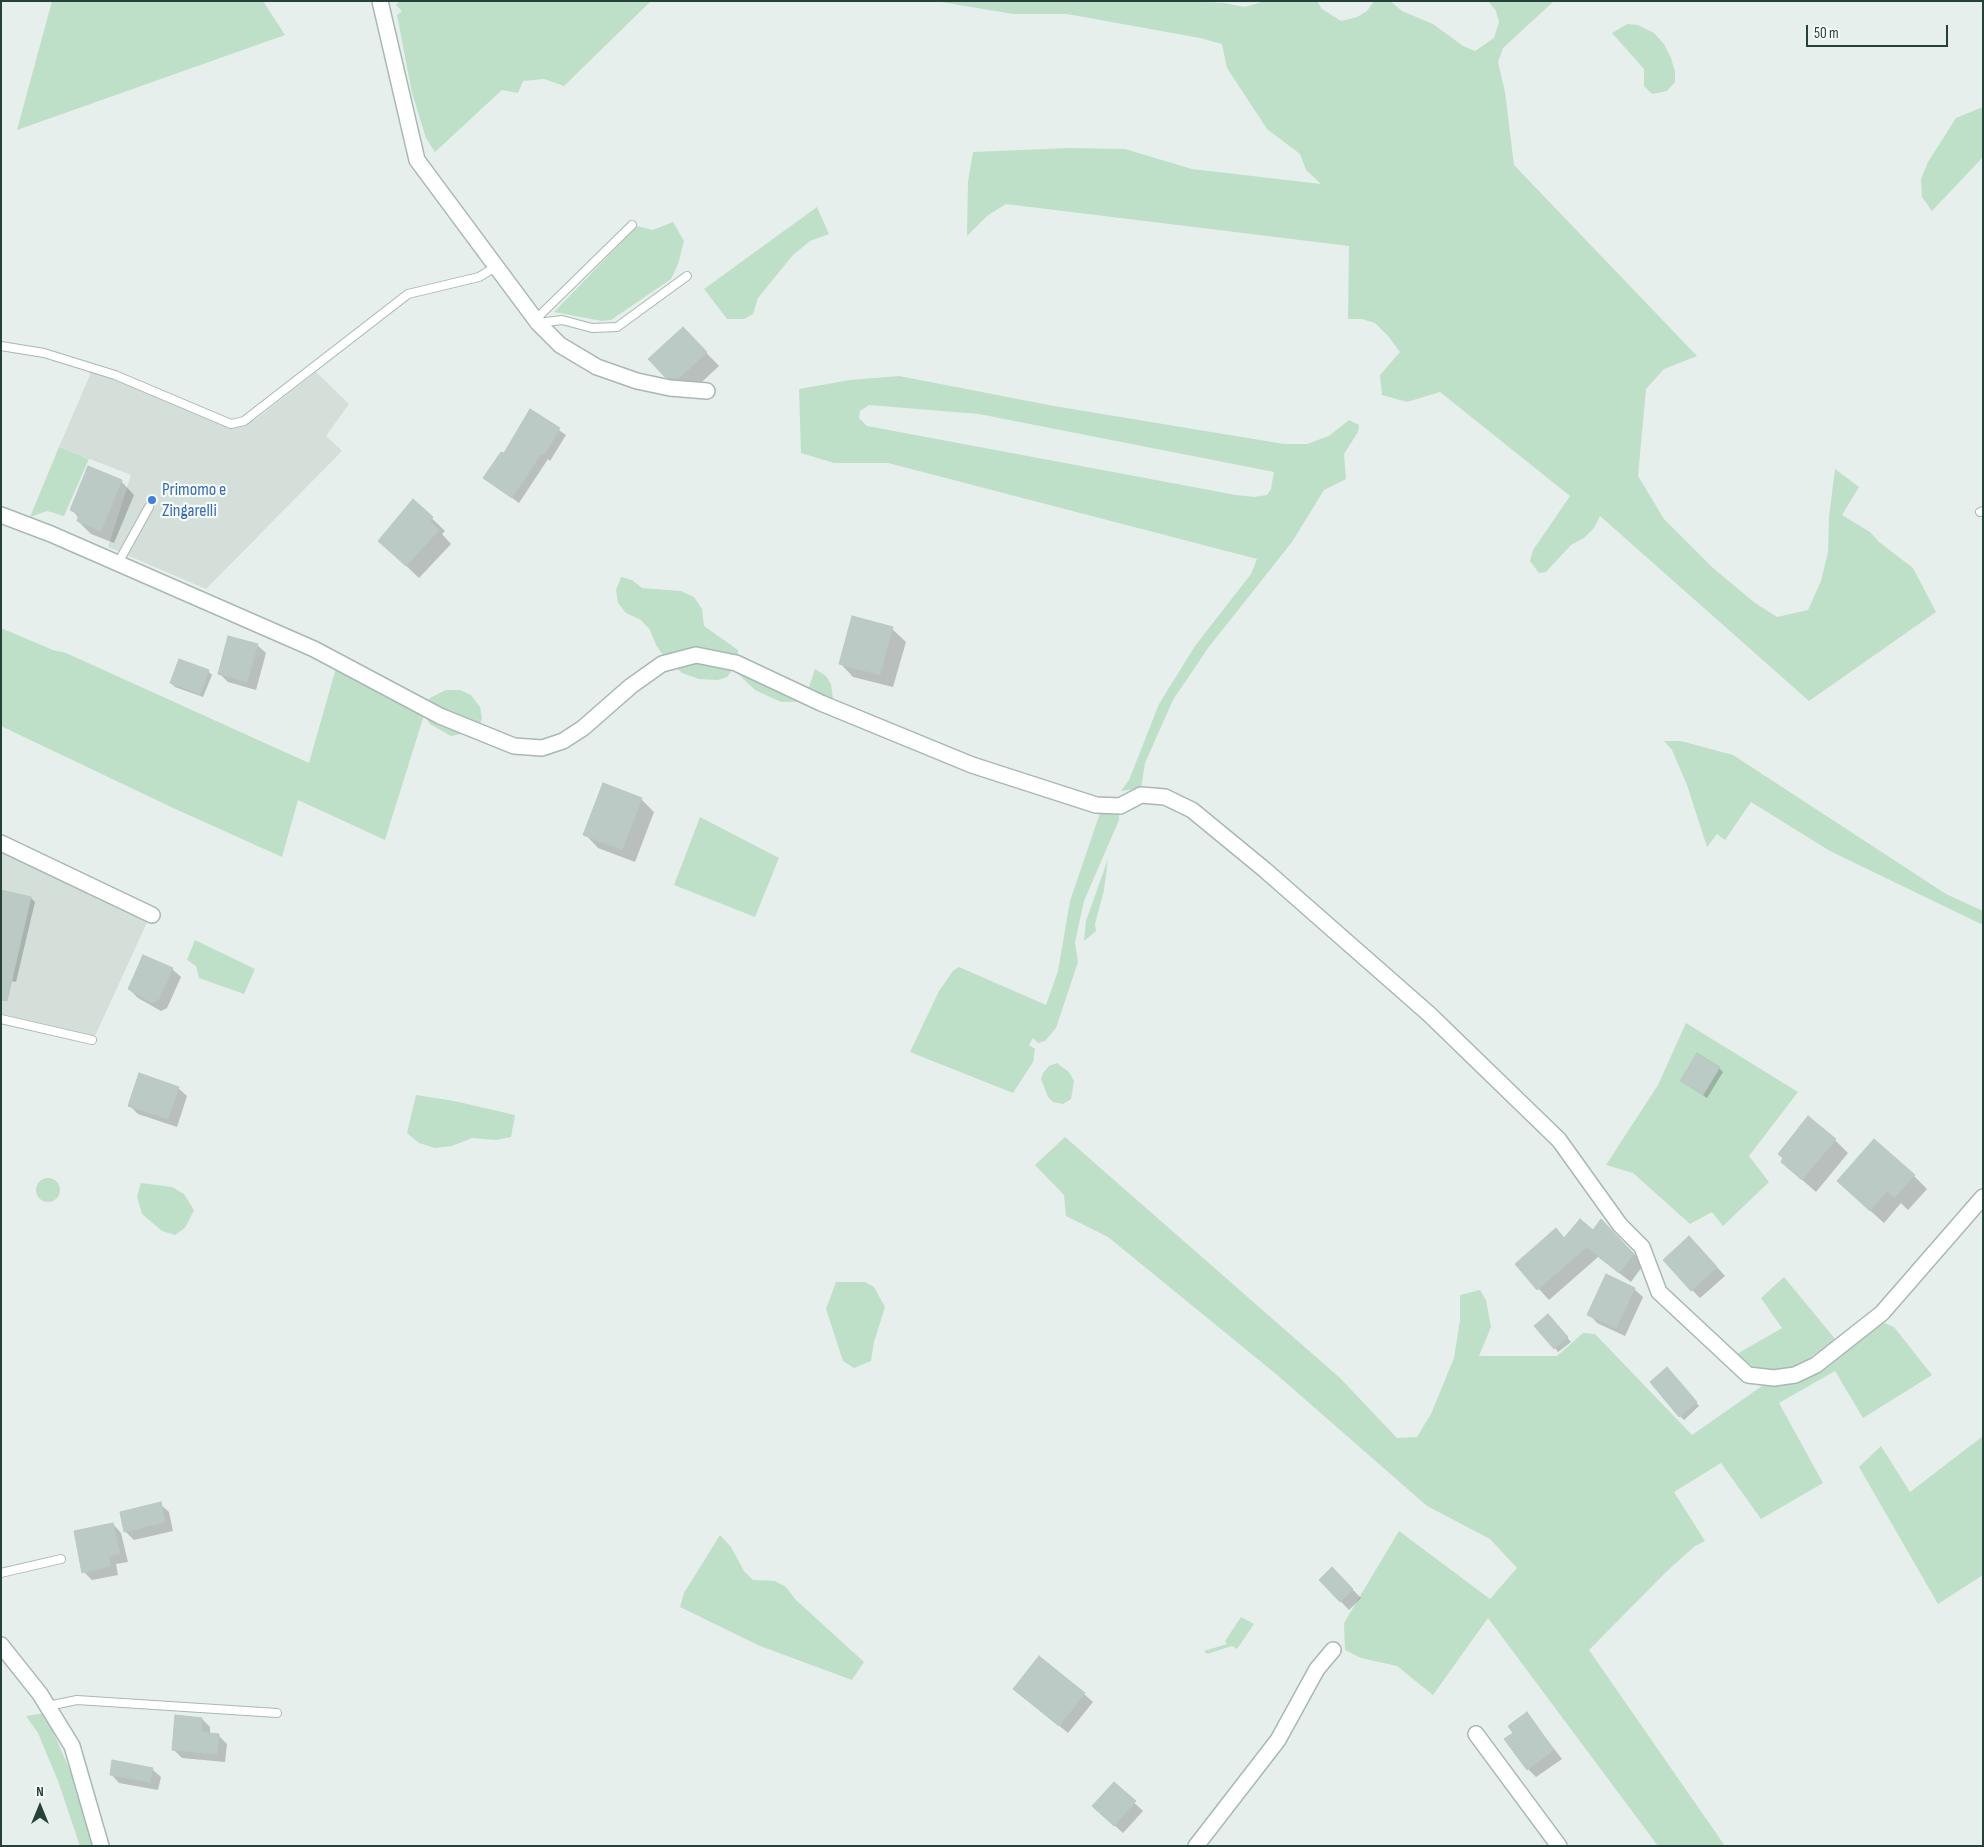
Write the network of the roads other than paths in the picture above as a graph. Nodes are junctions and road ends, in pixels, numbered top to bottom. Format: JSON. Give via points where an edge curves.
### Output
{"nodes":[{"id":1,"x":380,"y":1,"type":"edge"},
{"id":2,"x":632,"y":225,"type":"dead end"},
{"id":3,"x":497,"y":266,"type":"junction"},
{"id":4,"x":687,"y":276,"type":"dead end"},
{"id":5,"x":537,"y":321,"type":"junction"},
{"id":6,"x":1,"y":346,"type":"edge"},
{"id":7,"x":707,"y":391,"type":"dead end"},
{"id":8,"x":148,"y":507,"type":"dead end"},
{"id":9,"x":1,"y":515,"type":"edge"},
{"id":10,"x":118,"y":563,"type":"junction"},
{"id":11,"x":1,"y":843,"type":"edge"},
{"id":12,"x":152,"y":915,"type":"dead end"},
{"id":13,"x":1,"y":1019,"type":"edge"},
{"id":14,"x":92,"y":1040,"type":"dead end"},
{"id":15,"x":1983,"y":1196,"type":"edge"},
{"id":16,"x":61,"y":1559,"type":"dead end"},
{"id":17,"x":1,"y":1572,"type":"edge"},
{"id":18,"x":1,"y":1645,"type":"edge"},
{"id":19,"x":1333,"y":1650,"type":"dead end"},
{"id":20,"x":48,"y":1706,"type":"junction"},
{"id":21,"x":277,"y":1713,"type":"dead end"},
{"id":22,"x":1476,"y":1734,"type":"dead end"},
{"id":23,"x":102,"y":1846,"type":"edge"},
{"id":24,"x":1196,"y":1846,"type":"edge"},
{"id":25,"x":1559,"y":1846,"type":"edge"}],
"edges":[{"from":1,"to":3,"type":"street","via":[[417,160]]},
{"from":2,"to":5,"type":"lane"},
{"from":3,"to":5,"type":"street"},
{"from":3,"to":6,"type":"lane","via":[[479,277],[408,294],[244,421],[231,424],[115,376],[44,353]]},
{"from":4,"to":5,"type":"lane","via":[[617,327],[592,328],[562,320]]},
{"from":5,"to":7,"type":"street","via":[[560,345],[597,367],[662,386]]},
{"from":8,"to":10,"type":"lane"},
{"from":9,"to":10,"type":"street"},
{"from":10,"to":15,"type":"street","via":[[314,649],[440,716],[514,746],[542,748],[563,741],[662,664],[696,655],[736,663],[821,703],[972,765],[1096,805],[1120,806],[1142,795],[1165,796],[1192,810],[1429,1014],[1559,1140],[1620,1225],[1642,1247],[1659,1292],[1748,1375],[1795,1375],[1816,1365],[1882,1313]]},
{"from":11,"to":12,"type":"street"},
{"from":13,"to":14,"type":"lane"},
{"from":16,"to":17,"type":"lane"},
{"from":18,"to":20,"type":"street"},
{"from":19,"to":24,"type":"street","via":[[1316,1669],[1278,1740]]},
{"from":20,"to":21,"type":"lane","via":[[77,1700]]},
{"from":20,"to":23,"type":"street","via":[[72,1746]]},
{"from":22,"to":25,"type":"street"}]}
